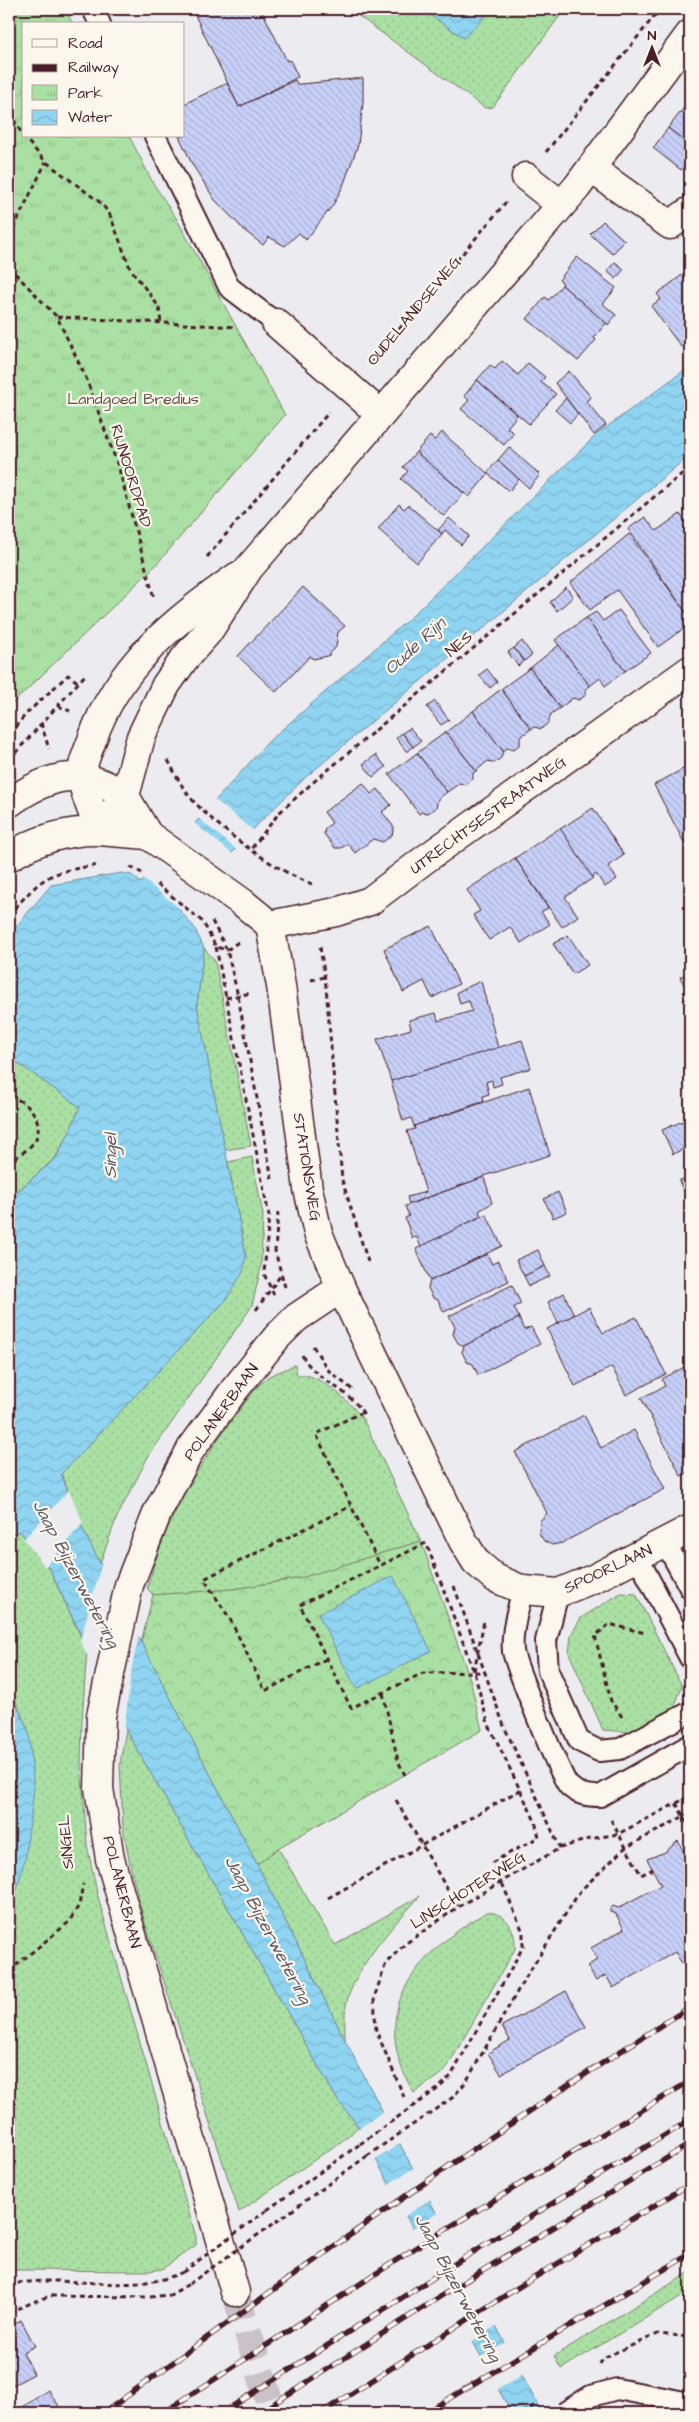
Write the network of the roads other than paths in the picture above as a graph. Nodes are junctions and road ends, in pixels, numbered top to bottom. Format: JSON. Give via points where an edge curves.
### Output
{"nodes":[{"id":1,"x":93,"y":9,"type":"edge"},
{"id":2,"x":99,"y":22,"type":"edge"},
{"id":3,"x":690,"y":34,"type":"edge"},
{"id":4,"x":156,"y":138,"type":"edge"},
{"id":5,"x":592,"y":169,"type":"junction"},
{"id":6,"x":526,"y":177,"type":"road end"},
{"id":7,"x":561,"y":205,"type":"junction"},
{"id":8,"x":690,"y":211,"type":"edge"},
{"id":9,"x":276,"y":323,"type":"joint"},
{"id":10,"x":380,"y":414,"type":"junction"},
{"id":11,"x":248,"y":568,"type":"junction"},
{"id":12,"x":690,"y":670,"type":"edge"},
{"id":13,"x":82,"y":776,"type":"junction"},
{"id":14,"x":125,"y":796,"type":"junction"},
{"id":15,"x":9,"y":803,"type":"edge"},
{"id":16,"x":99,"y":831,"type":"junction"},
{"id":17,"x":158,"y":842,"type":"junction"},
{"id":18,"x":9,"y":858,"type":"edge"},
{"id":19,"x":270,"y":926,"type":"junction"},
{"id":20,"x":341,"y":1288,"type":"junction"},
{"id":21,"x":690,"y":1529,"type":"edge"},
{"id":22,"x":666,"y":1542,"type":"junction"},
{"id":23,"x":637,"y":1556,"type":"junction"},
{"id":24,"x":496,"y":1578,"type":"joint"},
{"id":25,"x":690,"y":1588,"type":"edge"},
{"id":26,"x":523,"y":1590,"type":"junction"},
{"id":27,"x":558,"y":1592,"type":"junction"},
{"id":28,"x":690,"y":1658,"type":"edge"},
{"id":29,"x":690,"y":1712,"type":"edge"},
{"id":30,"x":690,"y":1745,"type":"edge"},
{"id":31,"x":235,"y":2292,"type":"tunnel mouth"},
{"id":32,"x":690,"y":2403,"type":"edge"},
{"id":33,"x":564,"y":2413,"type":"edge"}],
"edges":[{"from":1,"to":2,"type":"lane"},
{"from":3,"to":5,"type":"main road"},
{"from":4,"to":9,"type":"lane","via":[[229,287]]},
{"from":5,"to":7,"type":"main road"},
{"from":5,"to":8,"type":"main road","via":[[670,225]]},
{"from":6,"to":7,"type":"main road"},
{"from":7,"to":10,"type":"main road"},
{"from":9,"to":10,"type":"main road"},
{"from":10,"to":11,"type":"main road"},
{"from":11,"to":13,"type":"main road","via":[[189,610],[152,644],[128,672],[98,721]]},
{"from":11,"to":14,"type":"main road","via":[[208,632],[166,684],[140,738]]},
{"from":12,"to":19,"type":"main road","name":"UTRECHTSESTRAATWEG","via":[[370,901],[317,917]]},
{"from":13,"to":14,"type":"main road","via":[[106,783]]},
{"from":13,"to":15,"type":"main road","via":[[55,778],[26,790]]},
{"from":13,"to":16,"type":"main road"},
{"from":14,"to":16,"type":"main road"},
{"from":14,"to":17,"type":"main road"},
{"from":16,"to":17,"type":"main road"},
{"from":16,"to":18,"type":"main road","via":[[53,837],[22,848]]},
{"from":17,"to":19,"type":"main road"},
{"from":19,"to":20,"type":"main road","name":"STATIONSWEG","via":[[282,986],[308,1189],[318,1233]]},
{"from":20,"to":24,"type":"main road","name":"STATIONSWEG","via":[[463,1541],[476,1562]]},
{"from":20,"to":31,"type":"main road","name":"POLANERBAAN","via":[[296,1318],[277,1337],[191,1449],[158,1511],[129,1585],[101,1716],[99,1788],[110,1859]]},
{"from":21,"to":22,"type":"main road","name":"SPOORLAAN"},
{"from":22,"to":23,"type":"main road","name":"SPOORLAAN"},
{"from":22,"to":25,"type":"lane"},
{"from":23,"to":27,"type":"main road","name":"SPOORLAAN","via":[[595,1578]]},
{"from":23,"to":28,"type":"lane"},
{"from":24,"to":26,"type":"main road","name":"SPOORLAAN"},
{"from":26,"to":27,"type":"main road","name":"SPOORLAAN"},
{"from":26,"to":30,"type":"lane","via":[[513,1651],[567,1785],[585,1796],[600,1796]]},
{"from":27,"to":29,"type":"lane","via":[[546,1641],[548,1671],[579,1741],[599,1751],[620,1750]]},
{"from":32,"to":33,"type":"lane","bridge":true,"via":[[617,2389],[591,2396]]}]}
